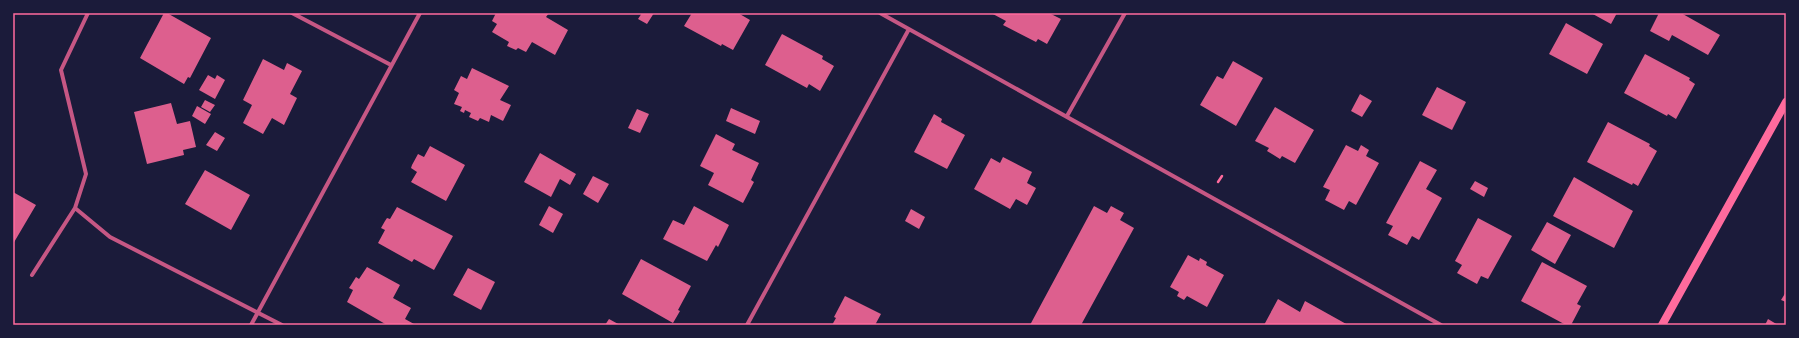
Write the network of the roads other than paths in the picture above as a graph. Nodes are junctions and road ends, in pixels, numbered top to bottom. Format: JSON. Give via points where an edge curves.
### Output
{"nodes":[{"id":1,"x":88,"y":13,"type":"edge"},
{"id":2,"x":292,"y":13,"type":"edge"},
{"id":3,"x":420,"y":13,"type":"edge"},
{"id":4,"x":880,"y":13,"type":"edge"},
{"id":5,"x":1125,"y":13,"type":"edge"},
{"id":6,"x":909,"y":29,"type":"junction"},
{"id":7,"x":391,"y":65,"type":"junction"},
{"id":8,"x":1786,"y":104,"type":"edge"},
{"id":9,"x":1067,"y":116,"type":"junction"},
{"id":10,"x":75,"y":208,"type":"junction"},
{"id":11,"x":32,"y":275,"type":"dead end"},
{"id":12,"x":258,"y":312,"type":"junction"},
{"id":13,"x":251,"y":325,"type":"edge"},
{"id":14,"x":282,"y":325,"type":"edge"},
{"id":15,"x":747,"y":325,"type":"edge"},
{"id":16,"x":1442,"y":325,"type":"edge"},
{"id":17,"x":1662,"y":325,"type":"edge"}],
"edges":[{"from":1,"to":10,"type":"street","via":[[61,70],[86,174]]},
{"from":2,"to":7,"type":"street"},
{"from":3,"to":7,"type":"street"},
{"from":4,"to":6,"type":"street"},
{"from":5,"to":9,"type":"street"},
{"from":6,"to":9,"type":"street"},
{"from":6,"to":15,"type":"street"},
{"from":7,"to":12,"type":"street"},
{"from":8,"to":17,"type":"main road"},
{"from":9,"to":16,"type":"street"},
{"from":10,"to":11,"type":"street"},
{"from":10,"to":12,"type":"street","via":[[110,236]]},
{"from":12,"to":13,"type":"street"},
{"from":12,"to":14,"type":"street"}]}
